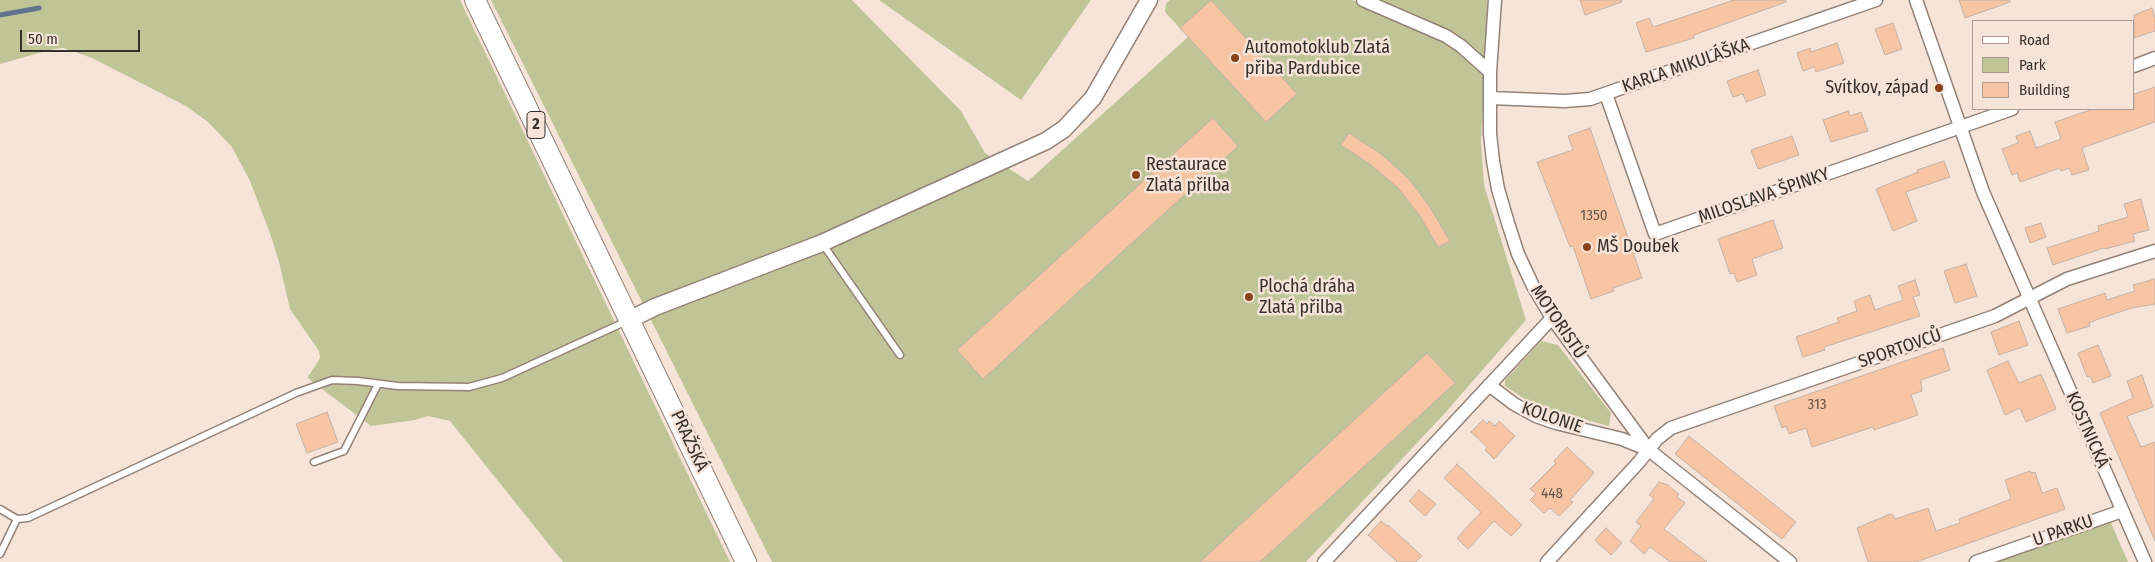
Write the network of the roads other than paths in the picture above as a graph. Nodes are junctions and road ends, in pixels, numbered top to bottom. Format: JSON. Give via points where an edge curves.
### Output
{"nodes":[{"id":1,"x":475,"y":0,"type":"edge"},
{"id":2,"x":1149,"y":0,"type":"edge"},
{"id":3,"x":1363,"y":0,"type":"edge"},
{"id":4,"x":1495,"y":0,"type":"edge"},
{"id":5,"x":1876,"y":0,"type":"edge"},
{"id":6,"x":1916,"y":0,"type":"edge"},
{"id":7,"x":2155,"y":58,"type":"edge"},
{"id":8,"x":2135,"y":66,"type":"edge"},
{"id":9,"x":1490,"y":72,"type":"junction"},
{"id":10,"x":1606,"y":94,"type":"junction"},
{"id":11,"x":1490,"y":98,"type":"junction"},
{"id":12,"x":2009,"y":110,"type":"edge"},
{"id":13,"x":1960,"y":127,"type":"junction"},
{"id":14,"x":822,"y":243,"type":"junction"},
{"id":15,"x":2155,"y":252,"type":"edge"},
{"id":16,"x":2030,"y":299,"type":"junction"},
{"id":17,"x":1552,"y":318,"type":"junction"},
{"id":18,"x":631,"y":319,"type":"junction"},
{"id":19,"x":900,"y":355,"type":"dead end"},
{"id":20,"x":378,"y":384,"type":"junction"},
{"id":21,"x":1489,"y":385,"type":"junction"},
{"id":22,"x":1649,"y":450,"type":"junction"},
{"id":23,"x":314,"y":462,"type":"dead end"},
{"id":24,"x":0,"y":509,"type":"edge"},
{"id":25,"x":2122,"y":511,"type":"junction"},
{"id":26,"x":17,"y":519,"type":"junction"},
{"id":27,"x":0,"y":554,"type":"edge"},
{"id":28,"x":746,"y":562,"type":"edge"},
{"id":29,"x":1324,"y":562,"type":"edge"},
{"id":30,"x":1547,"y":562,"type":"edge"},
{"id":31,"x":1790,"y":562,"type":"edge"},
{"id":32,"x":1976,"y":562,"type":"edge"},
{"id":33,"x":2144,"y":562,"type":"edge"}],
"edges":[{"from":1,"to":18,"type":"main road","number":"2"},
{"from":2,"to":14,"type":"street","via":[[1093,98],[1064,129],[1028,150]]},
{"from":3,"to":9,"type":"street","via":[[1446,36]]},
{"from":4,"to":9,"type":"street","name":"MOTORISTŮ"},
{"from":5,"to":10,"type":"street","name":"KARLA MIKULÁŠKA"},
{"from":6,"to":13,"type":"street","name":"KOSTNICKÁ"},
{"from":7,"to":8,"type":"street"},
{"from":9,"to":11,"type":"street","name":"MOTORISTŮ"},
{"from":10,"to":11,"type":"street","name":"KARLA MIKULÁŠKA","via":[[1579,101]]},
{"from":10,"to":13,"type":"street","name":"MILOSLAVA ŠPINKY","via":[[1655,234]]},
{"from":11,"to":17,"type":"street","name":"MOTORISTŮ","via":[[1490,134],[1498,189],[1518,254]]},
{"from":12,"to":13,"type":"street","name":"MILOSLAVA ŠPINKY"},
{"from":13,"to":16,"type":"street","name":"KOSTNICKÁ","via":[[1983,192]]},
{"from":14,"to":18,"type":"street"},
{"from":14,"to":19,"type":"lane"},
{"from":15,"to":16,"type":"street","name":"SPORTOVCŮ","via":[[2068,279]]},
{"from":16,"to":22,"type":"street","name":"SPORTOVCŮ","via":[[1986,319],[1671,428],[1656,439]]},
{"from":16,"to":25,"type":"street","name":"KOSTNICKÁ"},
{"from":17,"to":21,"type":"street"},
{"from":17,"to":22,"type":"street","name":"MOTORISTŮ"},
{"from":18,"to":20,"type":"lane","via":[[488,383],[441,388]]},
{"from":18,"to":28,"type":"main road","name":"PRAŽSKÁ","number":"2"},
{"from":20,"to":23,"type":"lane","via":[[344,451]]},
{"from":20,"to":26,"type":"lane","via":[[332,380],[296,392],[49,509]]},
{"from":21,"to":22,"type":"street","name":"KOLONIE","via":[[1536,416],[1622,439]]},
{"from":21,"to":29,"type":"street"},
{"from":22,"to":30,"type":"street"},
{"from":22,"to":31,"type":"street","name":"MOTORISTŮ"},
{"from":24,"to":26,"type":"lane"},
{"from":25,"to":32,"type":"street","name":"U PARKU"},
{"from":25,"to":33,"type":"street","name":"KOSTNICKÁ"},
{"from":26,"to":27,"type":"lane"}]}
